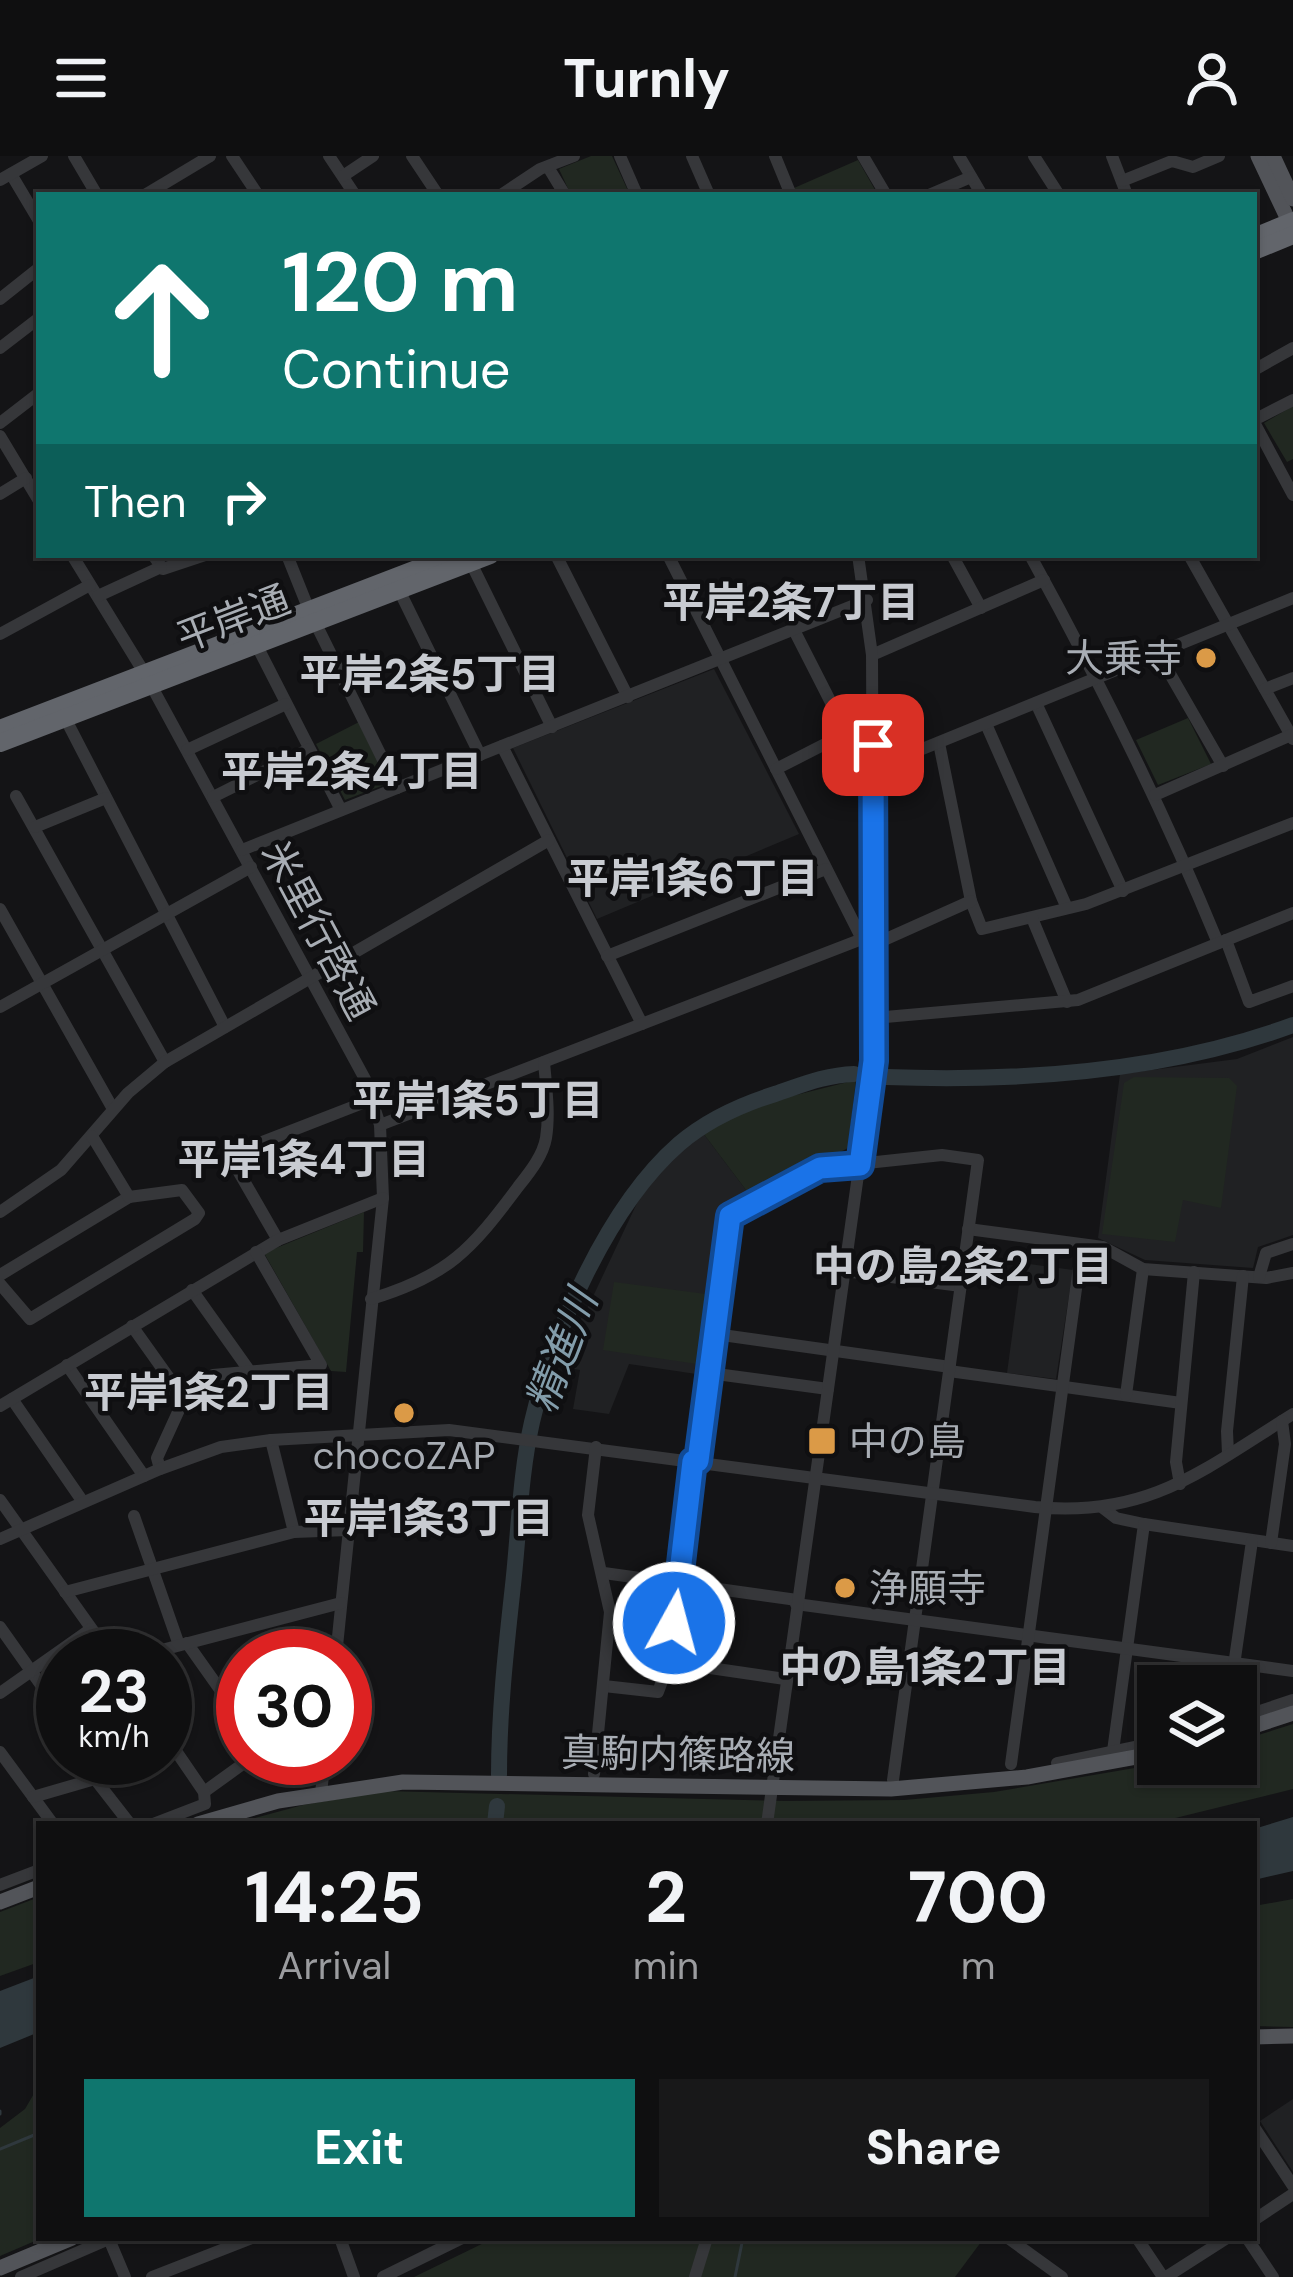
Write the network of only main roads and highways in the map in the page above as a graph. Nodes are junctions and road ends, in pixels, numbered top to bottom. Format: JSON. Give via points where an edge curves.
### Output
{"nodes":[{"id":1,"x":1258,"y":156,"type":"edge"},
{"id":2,"x":1274,"y":156,"type":"edge"},
{"id":3,"x":1293,"y":200,"type":"edge"},
{"id":4,"x":1292,"y":227,"type":"edge"},
{"id":5,"x":1257,"y":236,"type":"edge"},
{"id":6,"x":1257,"y":249,"type":"edge"},
{"id":7,"x":471,"y":558,"type":"edge"},
{"id":8,"x":62,"y":712,"type":"junction"},
{"id":9,"x":0,"y":729,"type":"edge"},
{"id":10,"x":0,"y":743,"type":"edge"},
{"id":11,"x":1293,"y":1714,"type":"edge"},
{"id":12,"x":1257,"y":1725,"type":"edge"},
{"id":13,"x":1137,"y":1757,"type":"edge"},
{"id":14,"x":208,"y":1821,"type":"edge"},
{"id":15,"x":36,"y":1888,"type":"edge"},
{"id":16,"x":0,"y":1902,"type":"edge"},
{"id":17,"x":1293,"y":2036,"type":"edge"},
{"id":18,"x":1257,"y":2037,"type":"edge"},
{"id":19,"x":65,"y":2241,"type":"edge"},
{"id":20,"x":0,"y":2269,"type":"edge"}],
"edges":[{"from":1,"to":4,"type":"main road"},
{"from":2,"to":3,"type":"main road"},
{"from":4,"to":5,"type":"highway"},
{"from":4,"to":6,"type":"highway"},
{"from":7,"to":8,"type":"highway","name":"平岸通"},
{"from":8,"to":9,"type":"highway","name":"平岸通"},
{"from":8,"to":10,"type":"highway","name":"平岸通"},
{"from":11,"to":12,"type":"main road"},
{"from":13,"to":14,"type":"main road","name":"真駒内篠路線","via":[[955,1785],[770,1795],[403,1782]]},
{"from":15,"to":16,"type":"main road"},
{"from":17,"to":18,"type":"main road"},
{"from":19,"to":20,"type":"main road"}]}
